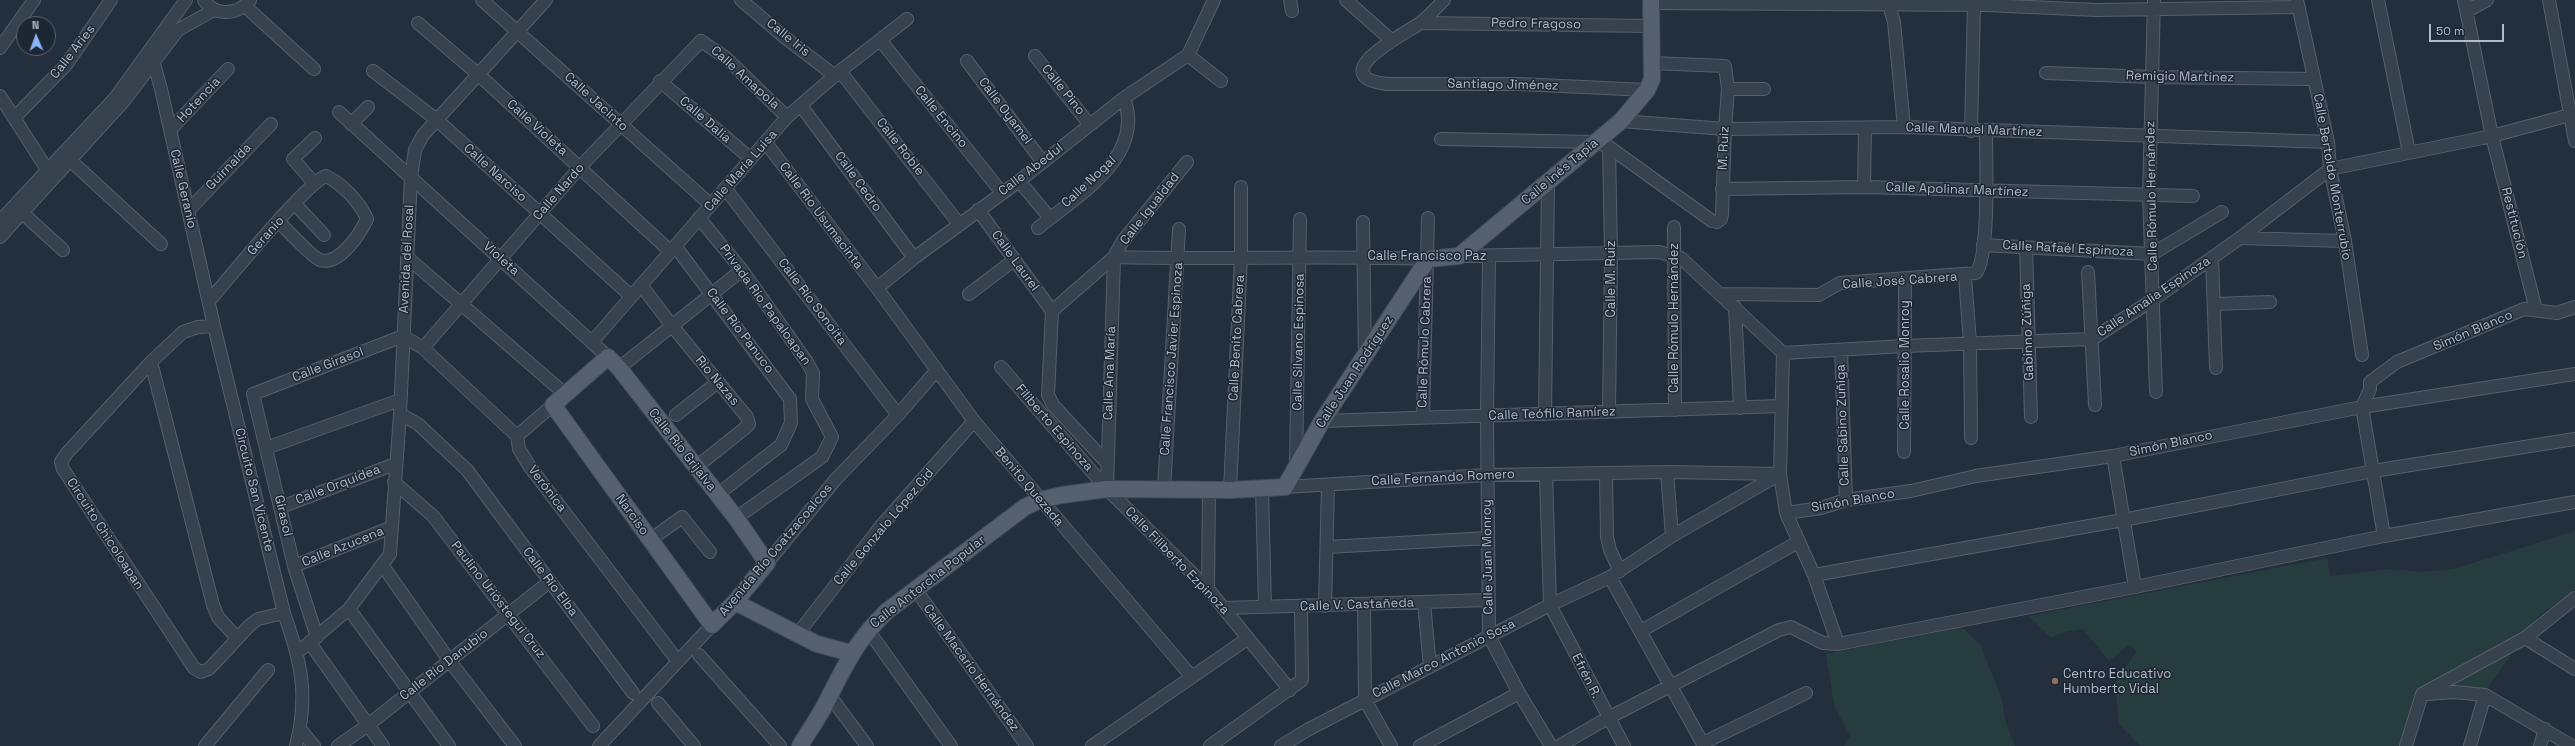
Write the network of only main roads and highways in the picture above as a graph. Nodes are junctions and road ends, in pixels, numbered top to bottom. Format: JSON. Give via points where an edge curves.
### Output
{"nodes":[{"id":1,"x":1651,"y":1,"type":"edge"},
{"id":2,"x":1459,"y":256,"type":"joint"},
{"id":3,"x":1428,"y":259,"type":"joint"},
{"id":4,"x":552,"y":405,"type":"joint"},
{"id":5,"x":1285,"y":487,"type":"joint"},
{"id":6,"x":1107,"y":489,"type":"joint"},
{"id":7,"x":767,"y":563,"type":"joint"},
{"id":8,"x":735,"y":602,"type":"junction"},
{"id":9,"x":712,"y":625,"type":"joint"},
{"id":10,"x":851,"y":653,"type":"junction"},
{"id":11,"x":800,"y":746,"type":"edge"}],
"edges":[{"from":1,"to":2,"type":"main road","name":"Calle Inés Tapia","via":[[1650,77],[1621,121],[1603,144],[1548,182]]},
{"from":2,"to":3,"type":"main road","name":"Calle Francisco Paz"},
{"from":3,"to":5,"type":"main road","name":"Calle Juan Rodríguez","via":[[1365,359],[1322,421]]},
{"from":4,"to":7,"type":"main road","name":"Calle Río Grijalva","via":[[608,357],[736,518]]},
{"from":4,"to":9,"type":"main road","name":"Narciso"},
{"from":5,"to":6,"type":"main road","name":"Calle Fernando Romero","via":[[1230,490]]},
{"from":6,"to":10,"type":"main road","name":"Calle Antorcha Popular","via":[[1062,495],[1040,500],[1025,507],[887,611],[868,630]]},
{"from":7,"to":8,"type":"main road","name":"Avenida Río Coatzacoalcos"},
{"from":8,"to":9,"type":"main road","name":"Avenida Río Coatzacoalcos"},
{"from":8,"to":10,"type":"main road","via":[[797,635]]},
{"from":10,"to":11,"type":"main road","name":"Calle Antorcha Popular","via":[[830,696]]}]}
